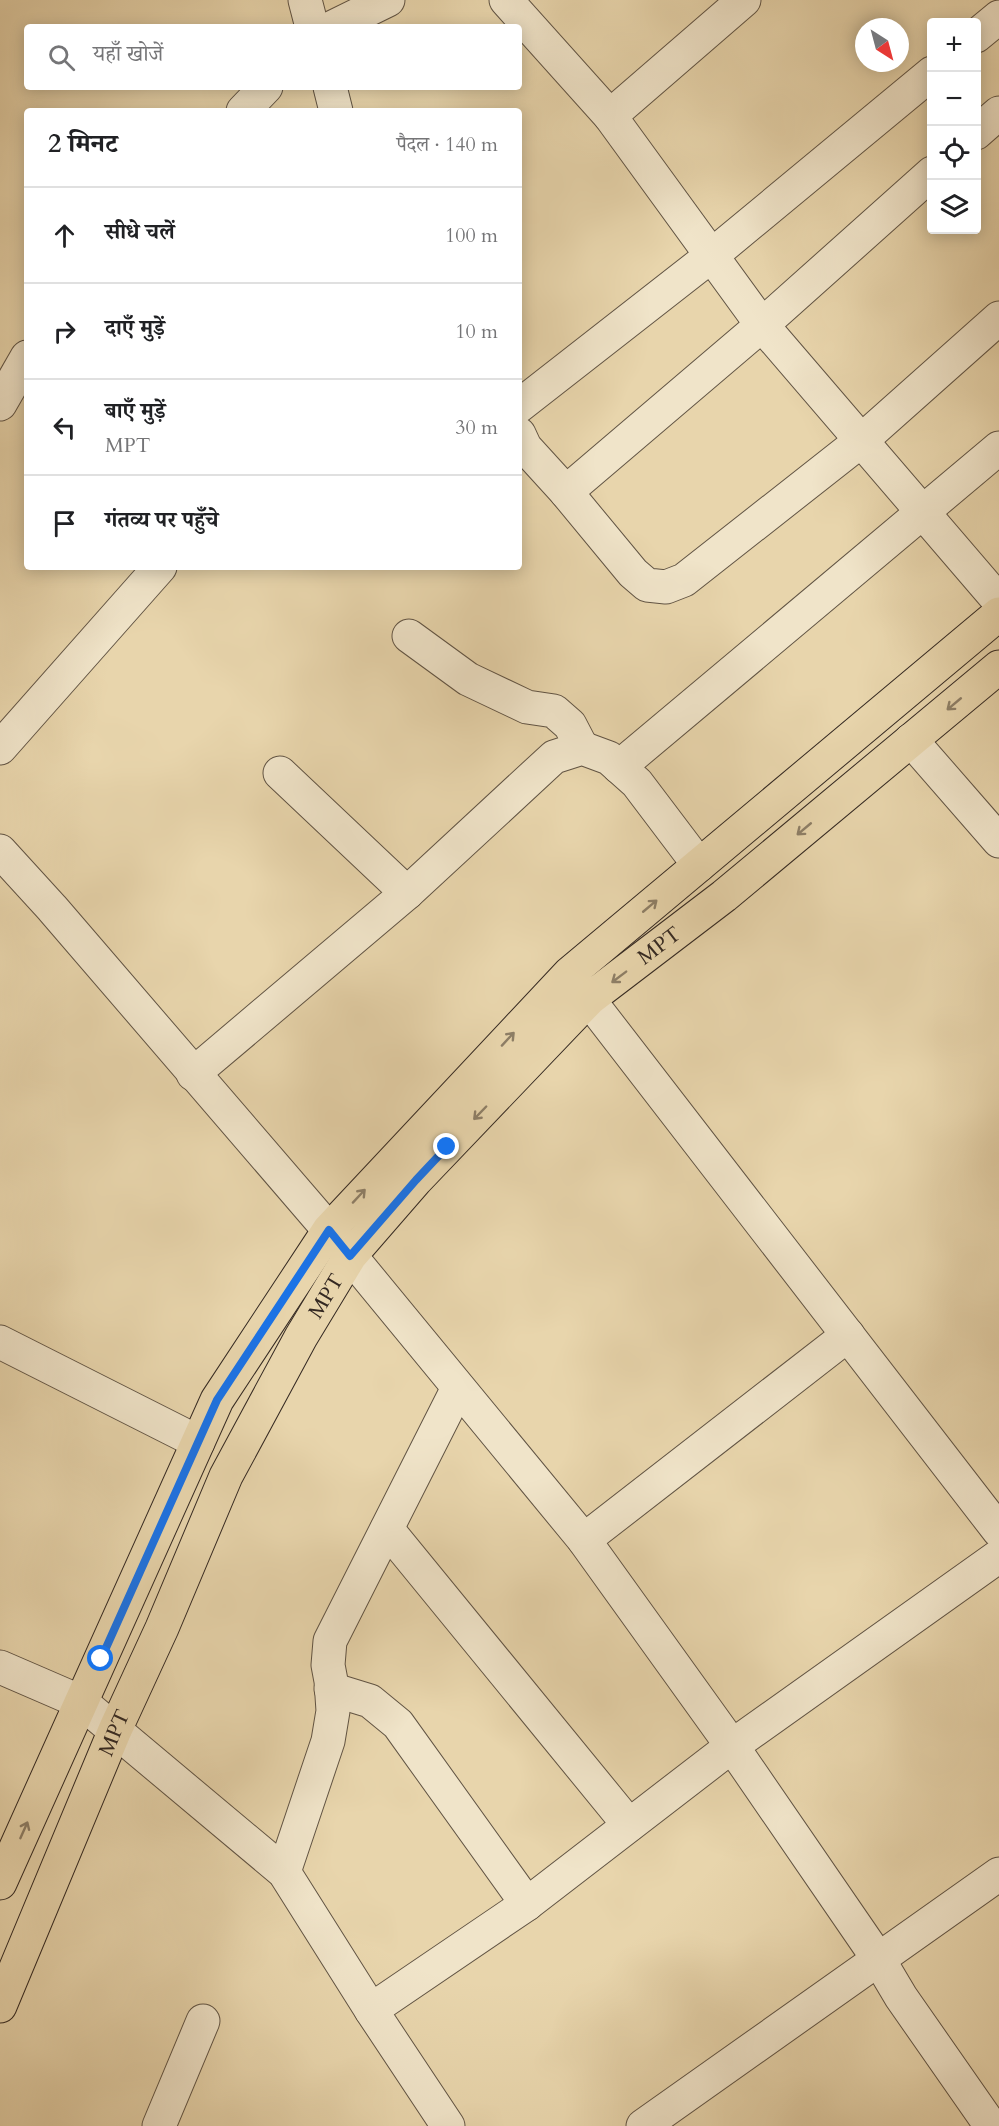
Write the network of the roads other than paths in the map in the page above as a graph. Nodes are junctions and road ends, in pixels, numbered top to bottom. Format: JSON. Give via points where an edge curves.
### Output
{"nodes":[{"id":1,"x":304,"y":0,"type":"edge"},
{"id":2,"x":388,"y":0,"type":"edge"},
{"id":3,"x":506,"y":0,"type":"edge"},
{"id":4,"x":744,"y":0,"type":"edge"},
{"id":5,"x":999,"y":17,"type":"edge"},
{"id":6,"x":311,"y":24,"type":"edge"},
{"id":7,"x":339,"y":24,"type":"edge"},
{"id":8,"x":981,"y":32,"type":"edge"},
{"id":9,"x":927,"y":77,"type":"edge"},
{"id":10,"x":263,"y":90,"type":"edge"},
{"id":11,"x":331,"y":90,"type":"edge"},
{"id":12,"x":246,"y":108,"type":"edge"},
{"id":13,"x":335,"y":108,"type":"edge"},
{"id":14,"x":999,"y":113,"type":"edge"},
{"id":15,"x":610,"y":116,"type":"junction"},
{"id":16,"x":981,"y":129,"type":"edge"},
{"id":17,"x":927,"y":177,"type":"edge"},
{"id":18,"x":711,"y":256,"type":"junction"},
{"id":19,"x":999,"y":318,"type":"edge"},
{"id":20,"x":762,"y":325,"type":"junction"},
{"id":21,"x":24,"y":362,"type":"edge"},
{"id":22,"x":0,"y":404,"type":"edge"},
{"id":23,"x":522,"y":404,"type":"edge"},
{"id":24,"x":522,"y":440,"type":"edge"},
{"id":25,"x":862,"y":440,"type":"junction"},
{"id":26,"x":999,"y":448,"type":"edge"},
{"id":27,"x":566,"y":492,"type":"junction"},
{"id":28,"x":924,"y":512,"type":"junction"},
{"id":29,"x":157,"y":570,"type":"edge"},
{"id":30,"x":999,"y":601,"type":"edge"},
{"id":31,"x":999,"y":614,"type":"edge"},
{"id":32,"x":409,"y":636,"type":"dead end"},
{"id":33,"x":999,"y":667,"type":"edge"},
{"id":34,"x":912,"y":740,"type":"junction"},
{"id":35,"x":0,"y":748,"type":"edge"},
{"id":36,"x":582,"y":748,"type":"junction"},
{"id":37,"x":619,"y":767,"type":"junction"},
{"id":38,"x":280,"y":773,"type":"dead end"},
{"id":39,"x":999,"y":841,"type":"edge"},
{"id":40,"x":0,"y":851,"type":"edge"},
{"id":41,"x":699,"y":865,"type":"junction"},
{"id":42,"x":407,"y":894,"type":"junction"},
{"id":43,"x":569,"y":974,"type":"junction"},
{"id":44,"x":589,"y":999,"type":"junction"},
{"id":45,"x":193,"y":1074,"type":"junction"},
{"id":46,"x":329,"y":1230,"type":"junction"},
{"id":47,"x":350,"y":1256,"type":"junction"},
{"id":48,"x":848,"y":1335,"type":"junction"},
{"id":49,"x":0,"y":1342,"type":"edge"},
{"id":50,"x":458,"y":1388,"type":"junction"},
{"id":51,"x":198,"y":1442,"type":"junction"},
{"id":52,"x":387,"y":1529,"type":"junction"},
{"id":53,"x":999,"y":1531,"type":"edge"},
{"id":54,"x":584,"y":1540,"type":"junction"},
{"id":55,"x":999,"y":1556,"type":"edge"},
{"id":56,"x":0,"y":1666,"type":"edge"},
{"id":57,"x":332,"y":1689,"type":"junction"},
{"id":58,"x":81,"y":1702,"type":"junction"},
{"id":59,"x":115,"y":1730,"type":"junction"},
{"id":60,"x":732,"y":1746,"type":"junction"},
{"id":61,"x":629,"y":1825,"type":"junction"},
{"id":62,"x":284,"y":1872,"type":"junction"},
{"id":63,"x":999,"y":1874,"type":"edge"},
{"id":64,"x":0,"y":1883,"type":"edge"},
{"id":65,"x":527,"y":1904,"type":"junction"},
{"id":66,"x":879,"y":1960,"type":"junction"},
{"id":67,"x":0,"y":2006,"type":"edge"},
{"id":68,"x":371,"y":2010,"type":"junction"},
{"id":69,"x":203,"y":2021,"type":"dead end"},
{"id":70,"x":159,"y":2126,"type":"edge"},
{"id":71,"x":448,"y":2126,"type":"edge"},
{"id":72,"x":644,"y":2126,"type":"edge"},
{"id":73,"x":991,"y":2126,"type":"edge"}],
"edges":[{"from":1,"to":6,"type":"street"},
{"from":2,"to":7,"type":"street"},
{"from":3,"to":15,"type":"street"},
{"from":4,"to":15,"type":"street"},
{"from":5,"to":8,"type":"street"},
{"from":9,"to":18,"type":"street"},
{"from":10,"to":12,"type":"street"},
{"from":11,"to":13,"type":"street"},
{"from":14,"to":16,"type":"street"},
{"from":15,"to":18,"type":"street"},
{"from":17,"to":20,"type":"street"},
{"from":18,"to":20,"type":"street"},
{"from":18,"to":23,"type":"street"},
{"from":19,"to":25,"type":"street"},
{"from":20,"to":25,"type":"street"},
{"from":20,"to":27,"type":"street"},
{"from":21,"to":22,"type":"street"},
{"from":24,"to":27,"type":"street"},
{"from":25,"to":27,"type":"street","via":[[684,580],[666,587],[647,585],[633,573]]},
{"from":25,"to":28,"type":"street"},
{"from":26,"to":28,"type":"street"},
{"from":28,"to":30,"type":"street"},
{"from":28,"to":37,"type":"street"},
{"from":29,"to":35,"type":"street"},
{"from":31,"to":41,"type":"main road"},
{"from":32,"to":36,"type":"street","via":[[468,679],[527,707],[554,711],[570,724]]},
{"from":33,"to":34,"type":"main road","name":"MPT","one_way":true},
{"from":34,"to":39,"type":"street"},
{"from":34,"to":44,"type":"main road","name":"MPT","one_way":true,"via":[[724,896]]},
{"from":36,"to":37,"type":"street","via":[[609,758]]},
{"from":36,"to":42,"type":"street","via":[[554,757]]},
{"from":37,"to":41,"type":"street","via":[[637,783]]},
{"from":38,"to":42,"type":"street"},
{"from":40,"to":45,"type":"street"},
{"from":43,"to":41,"type":"main road","one_way":true},
{"from":42,"to":45,"type":"street"},
{"from":43,"to":44,"type":"street"},
{"from":46,"to":43,"type":"main road","one_way":true},
{"from":44,"to":47,"type":"main road","name":"MPT","one_way":true,"via":[[416,1180]]},
{"from":44,"to":48,"type":"street"},
{"from":45,"to":46,"type":"street"},
{"from":46,"to":47,"type":"street"},
{"from":46,"to":51,"type":"main road","via":[[217,1400]]},
{"from":47,"to":50,"type":"street"},
{"from":47,"to":59,"type":"main road","name":"MPT","via":[[301,1336],[226,1476]]},
{"from":48,"to":53,"type":"street"},
{"from":48,"to":54,"type":"street"},
{"from":49,"to":51,"type":"street"},
{"from":50,"to":52,"type":"street"},
{"from":50,"to":54,"type":"street"},
{"from":51,"to":58,"type":"main road"},
{"from":52,"to":57,"type":"street","via":[[330,1641]]},
{"from":52,"to":61,"type":"street"},
{"from":54,"to":60,"type":"street"},
{"from":55,"to":60,"type":"street"},
{"from":56,"to":58,"type":"street"},
{"from":57,"to":62,"type":"street","via":[[328,1741]]},
{"from":57,"to":65,"type":"street","via":[[370,1701],[398,1724]]},
{"from":58,"to":59,"type":"street"},
{"from":64,"to":58,"type":"main road","one_way":true},
{"from":59,"to":62,"type":"street"},
{"from":59,"to":67,"type":"main road","name":"MPT"},
{"from":60,"to":61,"type":"street"},
{"from":60,"to":66,"type":"street"},
{"from":61,"to":65,"type":"street"},
{"from":62,"to":68,"type":"street"},
{"from":63,"to":66,"type":"street"},
{"from":65,"to":68,"type":"street"},
{"from":66,"to":72,"type":"street"},
{"from":66,"to":73,"type":"street"},
{"from":68,"to":71,"type":"street"},
{"from":69,"to":70,"type":"street"}]}
